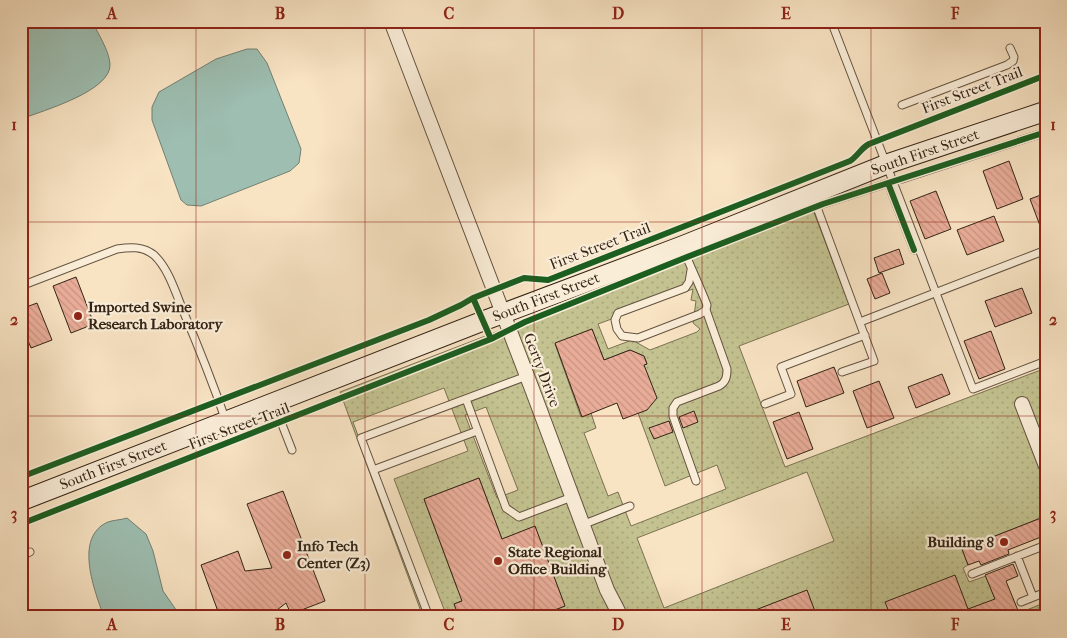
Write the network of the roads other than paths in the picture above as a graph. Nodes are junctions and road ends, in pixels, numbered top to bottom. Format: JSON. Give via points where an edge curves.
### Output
{"nodes":[{"id":1,"x":391,"y":21,"type":"edge"},
{"id":2,"x":831,"y":21,"type":"edge"},
{"id":3,"x":1010,"y":48,"type":"dead end"},
{"id":4,"x":902,"y":105,"type":"dead end"},
{"id":5,"x":1046,"y":111,"type":"edge"},
{"id":6,"x":1046,"y":132,"type":"edge"},
{"id":7,"x":887,"y":164,"type":"junction"},
{"id":8,"x":902,"y":179,"type":"dead end"},
{"id":9,"x":818,"y":199,"type":"junction"},
{"id":10,"x":682,"y":246,"type":"junction"},
{"id":11,"x":914,"y":250,"type":"dead end"},
{"id":12,"x":1046,"y":250,"type":"edge"},
{"id":13,"x":691,"y":270,"type":"junction"},
{"id":14,"x":21,"y":286,"type":"edge"},
{"id":15,"x":937,"y":292,"type":"junction"},
{"id":16,"x":706,"y":310,"type":"junction"},
{"id":17,"x":503,"y":313,"type":"junction"},
{"id":18,"x":860,"y":322,"type":"junction"},
{"id":19,"x":865,"y":335,"type":"junction"},
{"id":20,"x":1046,"y":361,"type":"edge"},
{"id":21,"x":842,"y":372,"type":"dead end"},
{"id":22,"x":527,"y":376,"type":"junction"},
{"id":23,"x":466,"y":399,"type":"junction"},
{"id":24,"x":273,"y":403,"type":"junction"},
{"id":25,"x":765,"y":404,"type":"dead end"},
{"id":26,"x":1022,"y":404,"type":"dead end"},
{"id":27,"x":226,"y":421,"type":"junction"},
{"id":28,"x":477,"y":431,"type":"junction"},
{"id":29,"x":292,"y":450,"type":"dead end"},
{"id":30,"x":1046,"y":466,"type":"edge"},
{"id":31,"x":373,"y":470,"type":"junction"},
{"id":32,"x":696,"y":480,"type":"dead end"},
{"id":33,"x":572,"y":497,"type":"junction"},
{"id":34,"x":21,"y":501,"type":"edge"},
{"id":35,"x":630,"y":506,"type":"dead end"},
{"id":36,"x":582,"y":525,"type":"junction"},
{"id":37,"x":1046,"y":545,"type":"edge"},
{"id":38,"x":30,"y":552,"type":"dead end"},
{"id":39,"x":21,"y":556,"type":"edge"},
{"id":40,"x":1017,"y":556,"type":"junction"},
{"id":41,"x":972,"y":574,"type":"dead end"},
{"id":42,"x":1046,"y":592,"type":"edge"},
{"id":43,"x":1033,"y":597,"type":"junction"},
{"id":44,"x":1021,"y":602,"type":"dead end"},
{"id":45,"x":429,"y":617,"type":"edge"},
{"id":46,"x":621,"y":617,"type":"edge"}],
"edges":[{"from":1,"to":17,"type":"street","name":"Gerty Drive"},
{"from":2,"to":7,"type":"lane"},
{"from":3,"to":4,"type":"lane","via":[[1014,57],[1007,65]]},
{"from":5,"to":7,"type":"street","name":"South First Street"},
{"from":6,"to":8,"type":"lane"},
{"from":7,"to":9,"type":"street","name":"South First Street"},
{"from":7,"to":15,"type":"lane"},
{"from":9,"to":10,"type":"street","name":"South First Street"},
{"from":9,"to":11,"type":"lane","via":[[888,183]]},
{"from":9,"to":18,"type":"lane"},
{"from":10,"to":13,"type":"lane"},
{"from":10,"to":17,"type":"street","name":"South First Street"},
{"from":12,"to":15,"type":"lane"},
{"from":13,"to":16,"type":"lane","via":[[696,275]]},
{"from":13,"to":16,"type":"lane","via":[[684,288],[618,312],[614,320],[617,329],[622,336],[638,338]]},
{"from":14,"to":27,"type":"lane","via":[[117,249],[130,247],[154,255],[165,269],[177,295]]},
{"from":15,"to":18,"type":"lane"},
{"from":15,"to":20,"type":"lane","via":[[973,388]]},
{"from":16,"to":32,"type":"lane","via":[[727,376],[719,386],[677,402],[673,408]]},
{"from":17,"to":22,"type":"street","name":"Gerty Drive"},
{"from":17,"to":24,"type":"street","name":"South First Street"},
{"from":18,"to":19,"type":"lane"},
{"from":19,"to":21,"type":"lane","via":[[874,360]]},
{"from":19,"to":25,"type":"lane","via":[[781,367],[791,394]]},
{"from":22,"to":23,"type":"lane"},
{"from":22,"to":33,"type":"street","name":"Gerty Drive"},
{"from":23,"to":28,"type":"lane"},
{"from":23,"to":31,"type":"lane","via":[[361,438]]},
{"from":24,"to":27,"type":"street","name":"South First Street"},
{"from":24,"to":29,"type":"lane"},
{"from":26,"to":30,"type":"street"},
{"from":27,"to":34,"type":"street","name":"South First Street"},
{"from":28,"to":31,"type":"lane"},
{"from":28,"to":33,"type":"lane","via":[[506,508],[519,517]]},
{"from":31,"to":45,"type":"lane"},
{"from":33,"to":36,"type":"street","name":"Gerty Drive"},
{"from":35,"to":36,"type":"lane"},
{"from":36,"to":46,"type":"street","name":"Gerty Drive"},
{"from":37,"to":40,"type":"lane"},
{"from":38,"to":39,"type":"lane"},
{"from":40,"to":41,"type":"lane"},
{"from":40,"to":43,"type":"lane"},
{"from":42,"to":43,"type":"lane"},
{"from":43,"to":44,"type":"lane"}]}
